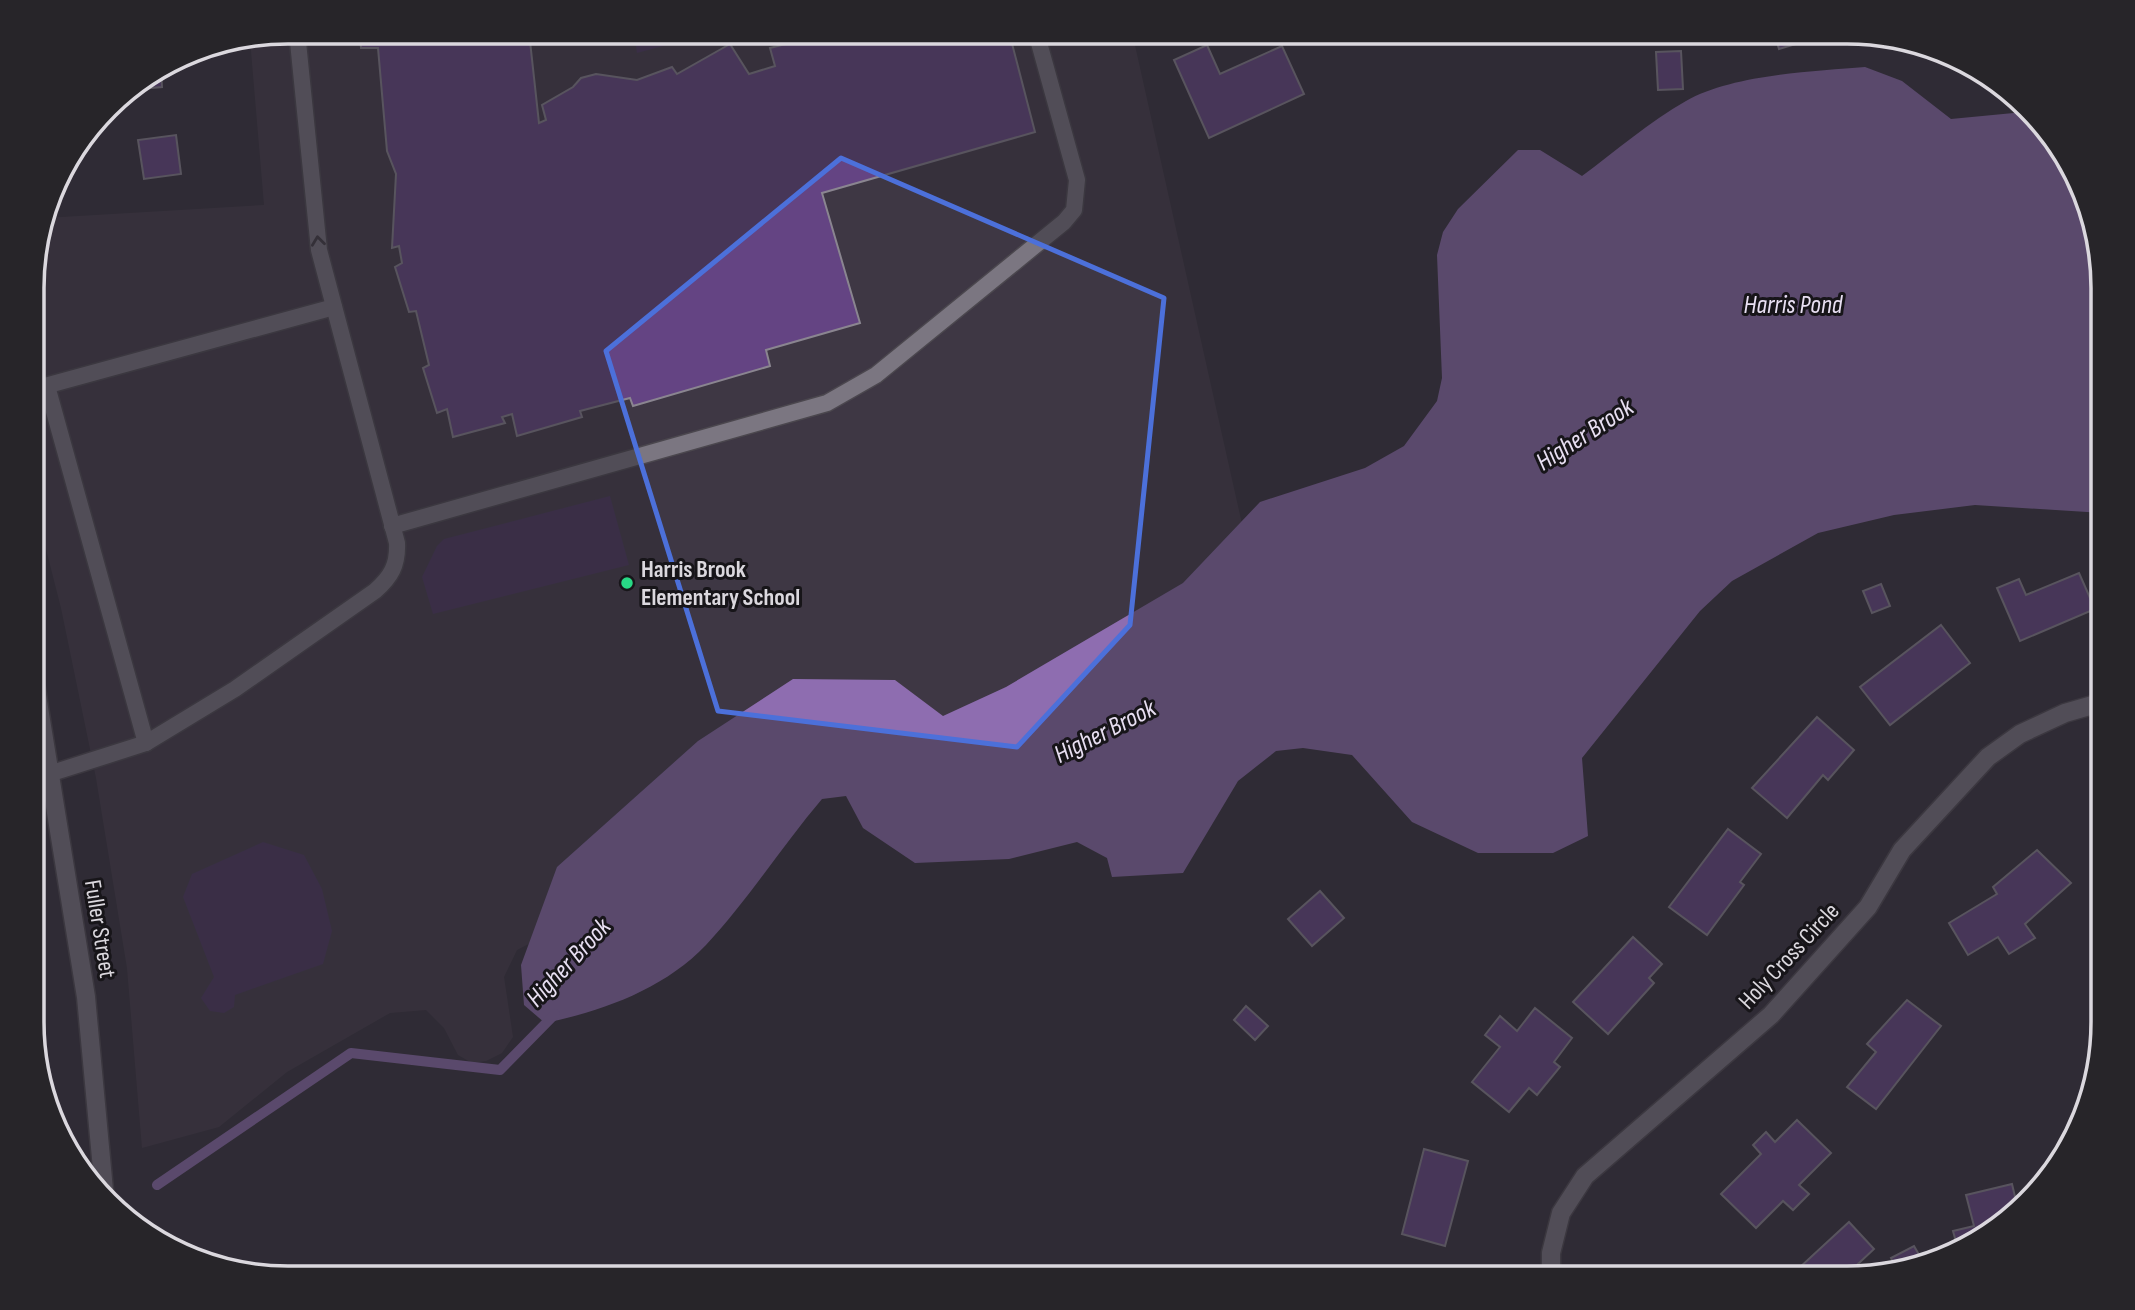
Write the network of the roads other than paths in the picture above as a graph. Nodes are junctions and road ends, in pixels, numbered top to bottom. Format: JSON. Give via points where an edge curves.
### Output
{"nodes":[{"id":1,"x":298,"y":44,"type":"edge"},
{"id":2,"x":1040,"y":44,"type":"edge"},
{"id":3,"x":334,"y":307,"type":"junction"},
{"id":4,"x":44,"y":386,"type":"edge"},
{"id":5,"x":44,"y":400,"type":"edge"},
{"id":6,"x":392,"y":526,"type":"junction"},
{"id":7,"x":2091,"y":705,"type":"edge"},
{"id":8,"x":44,"y":738,"type":"edge"},
{"id":9,"x":146,"y":743,"type":"junction"},
{"id":10,"x":50,"y":774,"type":"junction"},
{"id":11,"x":103,"y":1182,"type":"edge"},
{"id":12,"x":1551,"y":1266,"type":"edge"}],
"edges":[{"from":3,"to":1,"type":"lane","one_way":true,"via":[[319,250]]},
{"from":2,"to":6,"type":"lane","via":[[1077,180],[1074,210],[876,375],[827,403]]},
{"from":3,"to":4,"type":"lane"},
{"from":3,"to":6,"type":"lane"},
{"from":5,"to":9,"type":"lane"},
{"from":6,"to":9,"type":"lane","via":[[396,564],[384,583],[235,689]]},
{"from":7,"to":12,"type":"street","name":"Holy Cross Circle","via":[[2020,734],[1957,787],[1902,850],[1852,927],[1771,1015],[1585,1176],[1561,1213]]},
{"from":8,"to":10,"type":"street","name":"Fuller Street"},
{"from":9,"to":10,"type":"lane"},
{"from":10,"to":11,"type":"street","name":"Fuller Street","via":[[86,997]]}]}
